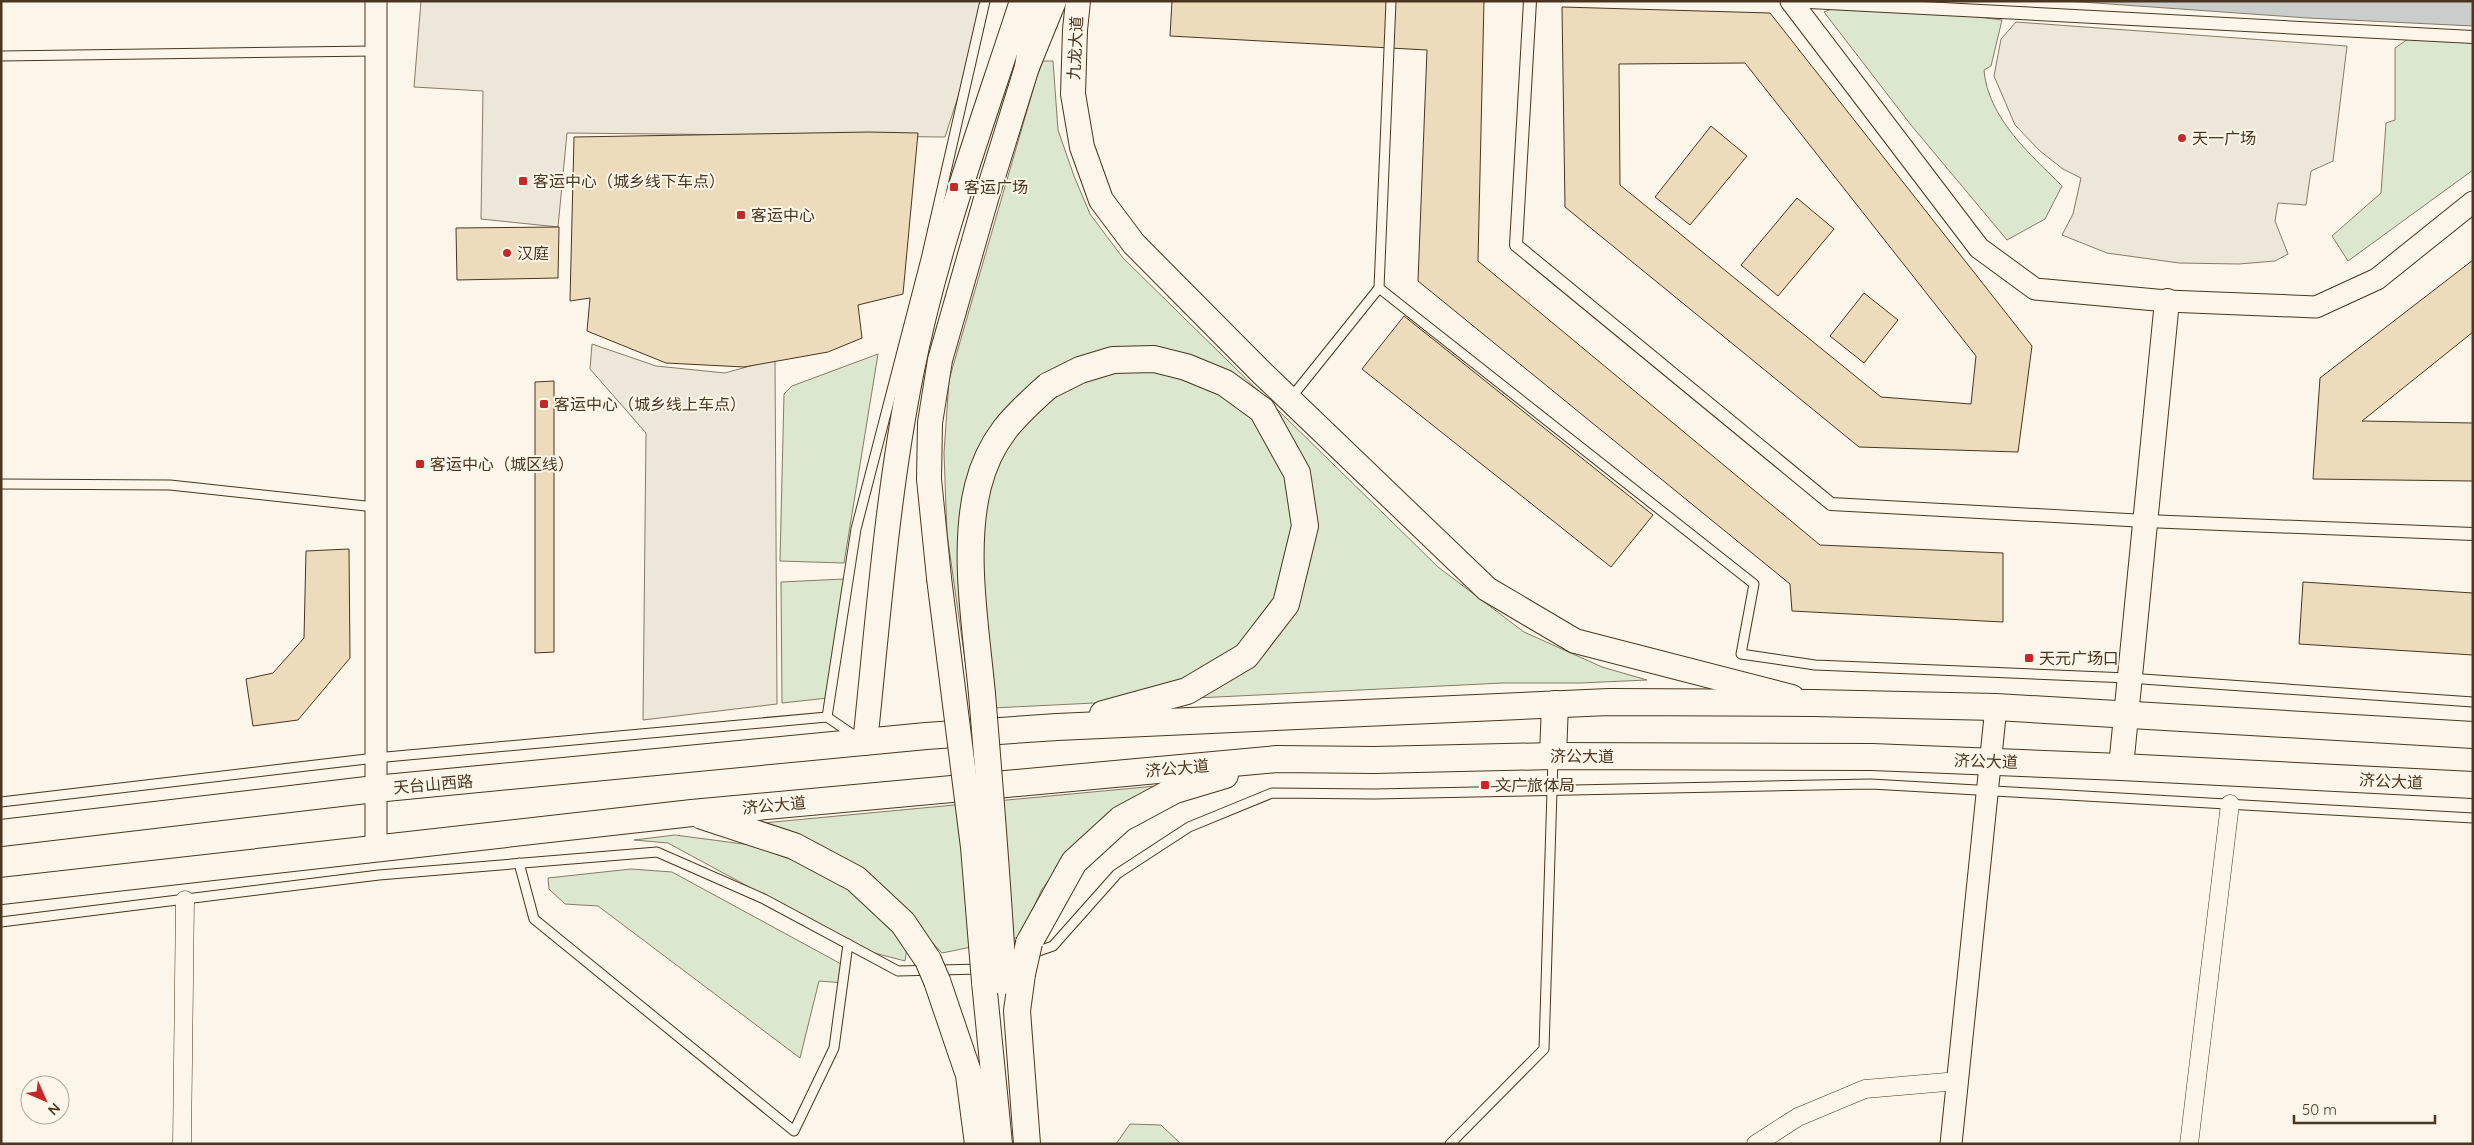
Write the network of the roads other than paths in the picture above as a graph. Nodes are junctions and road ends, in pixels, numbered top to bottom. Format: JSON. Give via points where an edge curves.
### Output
{"nodes":[{"id":1,"x":376,"y":1,"type":"edge"},
{"id":2,"x":985,"y":1,"type":"edge"},
{"id":3,"x":1022,"y":1,"type":"edge"},
{"id":4,"x":1037,"y":1,"type":"edge"},
{"id":5,"x":1054,"y":1,"type":"edge"},
{"id":6,"x":1078,"y":1,"type":"edge"},
{"id":7,"x":1391,"y":1,"type":"edge"},
{"id":8,"x":1530,"y":1,"type":"edge"},
{"id":9,"x":1790,"y":1,"type":"edge"},
{"id":10,"x":2473,"y":37,"type":"edge"},
{"id":11,"x":376,"y":51,"type":"junction"},
{"id":12,"x":1,"y":56,"type":"edge"},
{"id":13,"x":1027,"y":67,"type":"junction"},
{"id":14,"x":2473,"y":202,"type":"edge"},
{"id":15,"x":1379,"y":288,"type":"junction"},
{"id":16,"x":2167,"y":301,"type":"junction"},
{"id":17,"x":1289,"y":400,"type":"junction"},
{"id":18,"x":1,"y":484,"type":"edge"},
{"id":19,"x":375,"y":507,"type":"junction"},
{"id":20,"x":2146,"y":521,"type":"junction"},
{"id":21,"x":2473,"y":534,"type":"edge"},
{"id":22,"x":2128,"y":678,"type":"junction"},
{"id":23,"x":2473,"y":702,"type":"edge"},
{"id":24,"x":1813,"y":703,"type":"junction"},
{"id":25,"x":1555,"y":704,"type":"junction"},
{"id":26,"x":1996,"y":708,"type":"junction"},
{"id":27,"x":2125,"y":713,"type":"junction"},
{"id":28,"x":828,"y":717,"type":"junction"},
{"id":29,"x":1057,"y":727,"type":"junction"},
{"id":30,"x":2473,"y":735,"type":"edge"},
{"id":31,"x":865,"y":743,"type":"junction"},
{"id":32,"x":1553,"y":756,"type":"junction"},
{"id":33,"x":375,"y":758,"type":"junction"},
{"id":34,"x":1277,"y":759,"type":"junction"},
{"id":35,"x":1991,"y":762,"type":"junction"},
{"id":36,"x":2121,"y":766,"type":"junction"},
{"id":37,"x":2473,"y":786,"type":"edge"},
{"id":38,"x":375,"y":789,"type":"junction"},
{"id":39,"x":1553,"y":789,"type":"junction"},
{"id":40,"x":1988,"y":789,"type":"junction"},
{"id":41,"x":1,"y":802,"type":"edge"},
{"id":42,"x":2230,"y":804,"type":"junction"},
{"id":43,"x":692,"y":813,"type":"junction"},
{"id":44,"x":2473,"y":818,"type":"edge"},
{"id":45,"x":1,"y":833,"type":"edge"},
{"id":46,"x":376,"y":848,"type":"junction"},
{"id":47,"x":519,"y":863,"type":"junction"},
{"id":48,"x":1,"y":891,"type":"edge"},
{"id":49,"x":185,"y":900,"type":"junction"},
{"id":50,"x":1,"y":922,"type":"edge"},
{"id":51,"x":848,"y":944,"type":"junction"},
{"id":52,"x":1003,"y":979,"type":"junction"},
{"id":53,"x":1958,"y":1080,"type":"junction"},
{"id":54,"x":182,"y":1144,"type":"edge"},
{"id":55,"x":978,"y":1144,"type":"edge"},
{"id":56,"x":1000,"y":1144,"type":"edge"},
{"id":57,"x":1011,"y":1144,"type":"edge"},
{"id":58,"x":1027,"y":1144,"type":"edge"},
{"id":59,"x":1450,"y":1144,"type":"edge"},
{"id":60,"x":1756,"y":1144,"type":"edge"},
{"id":61,"x":1952,"y":1144,"type":"edge"},
{"id":62,"x":2189,"y":1144,"type":"edge"}],
"edges":[{"from":1,"to":11,"type":"street"},
{"from":2,"to":28,"type":"lane","via":[[926,259],[856,529]]},
{"from":3,"to":31,"type":"main road","via":[[947,232],[911,374],[892,495]]},
{"from":4,"to":13,"type":"main road"},
{"from":5,"to":13,"type":"main road"},
{"from":6,"to":17,"type":"main road","name":"九龙大道","via":[[1073,94],[1082,147],[1101,200],[1134,244]]},
{"from":7,"to":15,"type":"lane"},
{"from":8,"to":20,"type":"street","via":[[1516,245],[1831,504]]},
{"from":9,"to":10,"type":"street"},
{"from":9,"to":16,"type":"street","via":[[1979,248],[2035,289]]},
{"from":11,"to":12,"type":"lane"},
{"from":11,"to":19,"type":"street"},
{"from":13,"to":52,"type":"main road","bridge":true,"via":[[940,360],[930,423],[929,479],[939,578],[973,848]]},
{"from":14,"to":16,"type":"street","via":[[2376,279],[2316,306]]},
{"from":15,"to":17,"type":"lane"},
{"from":15,"to":22,"type":"lane","via":[[1754,584],[1742,654],[1815,665]]},
{"from":16,"to":20,"type":"main road"},
{"from":17,"to":24,"type":"main road","name":"九龙大道","via":[[1487,588],[1575,641]]},
{"from":18,"to":19,"type":"lane","via":[[170,485]]},
{"from":19,"to":33,"type":"street"},
{"from":20,"to":21,"type":"street"},
{"from":20,"to":22,"type":"main road"},
{"from":22,"to":23,"type":"lane"},
{"from":22,"to":27,"type":"main road"},
{"from":24,"to":25,"type":"main road"},
{"from":24,"to":26,"type":"main road"},
{"from":25,"to":29,"type":"main road"},
{"from":25,"to":32,"type":"main road"},
{"from":26,"to":27,"type":"main road"},
{"from":26,"to":35,"type":"street"},
{"from":27,"to":30,"type":"main road"},
{"from":27,"to":36,"type":"main road"},
{"from":28,"to":31,"type":"lane"},
{"from":28,"to":33,"type":"lane"},
{"from":29,"to":31,"type":"main road"},
{"from":29,"to":52,"type":"main road","bridge":true,"via":[[1187,691],[1246,656],[1286,604],[1305,526],[1297,472],[1262,410],[1225,383],[1154,359],[1114,360],[1080,370],[1048,386],[1014,416],[992,448],[978,486],[971,531]]},
{"from":31,"to":38,"type":"main road","name":"天台山西路"},
{"from":32,"to":34,"type":"main road","name":"济公大道"},
{"from":32,"to":35,"type":"main road","name":"济公大道","via":[[1872,757]]},
{"from":32,"to":39,"type":"lane"},
{"from":33,"to":38,"type":"street"},
{"from":33,"to":41,"type":"lane"},
{"from":34,"to":43,"type":"main road","name":"济公大道"},
{"from":34,"to":52,"type":"main road","bridge":true,"via":[[1175,790],[1121,819],[1074,862],[1029,942]]},
{"from":35,"to":36,"type":"main road","name":"济公大道"},
{"from":35,"to":40,"type":"street"},
{"from":36,"to":37,"type":"main road","name":"济公大道"},
{"from":38,"to":45,"type":"main road","name":"天台山西路"},
{"from":38,"to":46,"type":"street"},
{"from":39,"to":40,"type":"lane","via":[[1871,784]]},
{"from":39,"to":51,"type":"lane","via":[[1272,793],[1189,827],[1118,874],[1053,946],[978,970],[898,971]]},
{"from":39,"to":59,"type":"lane","via":[[1544,1049]]},
{"from":40,"to":42,"type":"lane"},
{"from":40,"to":53,"type":"street"},
{"from":42,"to":44,"type":"lane"},
{"from":42,"to":62,"type":"street"},
{"from":43,"to":46,"type":"main road"},
{"from":43,"to":55,"type":"main road","via":[[794,846],[856,879],[904,923],[933,970],[969,1075]]},
{"from":46,"to":48,"type":"main road"},
{"from":47,"to":49,"type":"lane","via":[[379,875]]},
{"from":47,"to":51,"type":"lane","via":[[657,852],[764,899]]},
{"from":47,"to":51,"type":"lane","via":[[534,919],[794,1130],[834,1048]]},
{"from":49,"to":50,"type":"lane"},
{"from":49,"to":54,"type":"street"},
{"from":52,"to":56,"type":"main road"},
{"from":52,"to":57,"type":"main road","via":[[1003,1055]]},
{"from":52,"to":58,"type":"main road","via":[[1017,1011]]},
{"from":53,"to":60,"type":"street","via":[[1864,1089],[1798,1116]]},
{"from":53,"to":61,"type":"street"}]}
